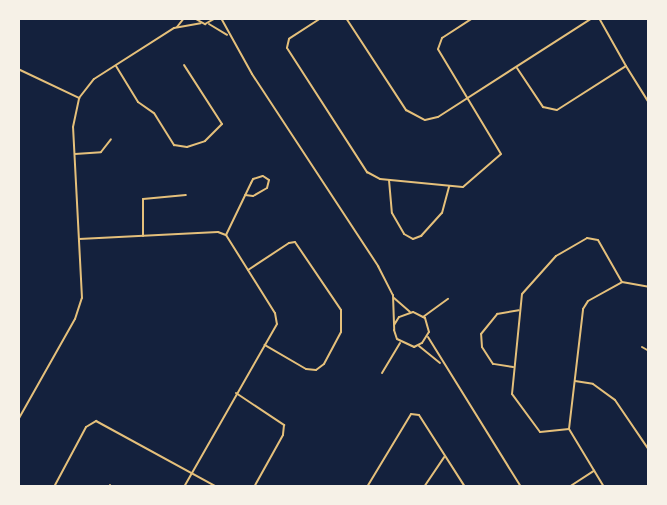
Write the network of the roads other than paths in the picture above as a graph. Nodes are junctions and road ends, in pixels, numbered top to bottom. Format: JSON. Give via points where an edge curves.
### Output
{"nodes":[{"id":1,"x":184,"y":18,"type":"edge"},
{"id":2,"x":194,"y":18,"type":"edge"},
{"id":3,"x":216,"y":18,"type":"edge"},
{"id":4,"x":221,"y":18,"type":"edge"},
{"id":5,"x":321,"y":18,"type":"edge"},
{"id":6,"x":346,"y":18,"type":"edge"},
{"id":7,"x":473,"y":18,"type":"edge"},
{"id":8,"x":592,"y":18,"type":"edge"},
{"id":9,"x":599,"y":18,"type":"edge"},
{"id":10,"x":201,"y":23,"type":"junction"},
{"id":11,"x":207,"y":23,"type":"junction"},
{"id":12,"x":177,"y":27,"type":"junction"},
{"id":13,"x":227,"y":34,"type":"junction"},
{"id":14,"x":184,"y":64,"type":"dead end"},
{"id":15,"x":116,"y":66,"type":"junction"},
{"id":16,"x":517,"y":66,"type":"junction"},
{"id":17,"x":626,"y":66,"type":"junction"},
{"id":18,"x":18,"y":69,"type":"edge"},
{"id":19,"x":79,"y":98,"type":"junction"},
{"id":20,"x":468,"y":98,"type":"junction"},
{"id":21,"x":649,"y":103,"type":"edge"},
{"id":22,"x":111,"y":139,"type":"dead end"},
{"id":23,"x":75,"y":154,"type":"junction"},
{"id":24,"x":389,"y":180,"type":"junction"},
{"id":25,"x":449,"y":186,"type":"junction"},
{"id":26,"x":186,"y":195,"type":"dead end"},
{"id":27,"x":245,"y":195,"type":"junction"},
{"id":28,"x":226,"y":235,"type":"junction"},
{"id":29,"x":143,"y":236,"type":"junction"},
{"id":30,"x":80,"y":239,"type":"junction"},
{"id":31,"x":248,"y":270,"type":"junction"},
{"id":32,"x":622,"y":282,"type":"junction"},
{"id":33,"x":649,"y":286,"type":"edge"},
{"id":34,"x":393,"y":295,"type":"junction"},
{"id":35,"x":448,"y":299,"type":"dead end"},
{"id":36,"x":519,"y":310,"type":"junction"},
{"id":37,"x":410,"y":312,"type":"junction"},
{"id":38,"x":423,"y":317,"type":"junction"},
{"id":39,"x":394,"y":325,"type":"junction"},
{"id":40,"x":428,"y":337,"type":"junction"},
{"id":41,"x":400,"y":343,"type":"junction"},
{"id":42,"x":265,"y":345,"type":"junction"},
{"id":43,"x":419,"y":346,"type":"junction"},
{"id":44,"x":642,"y":347,"type":"dead end"},
{"id":45,"x":649,"y":351,"type":"edge"},
{"id":46,"x":443,"y":365,"type":"junction"},
{"id":47,"x":513,"y":367,"type":"junction"},
{"id":48,"x":382,"y":373,"type":"dead end"},
{"id":49,"x":575,"y":381,"type":"junction"},
{"id":50,"x":236,"y":393,"type":"junction"},
{"id":51,"x":18,"y":420,"type":"edge"},
{"id":52,"x":569,"y":429,"type":"junction"},
{"id":53,"x":649,"y":450,"type":"edge"},
{"id":54,"x":445,"y":457,"type":"junction"},
{"id":55,"x":594,"y":471,"type":"junction"},
{"id":56,"x":192,"y":472,"type":"junction"},
{"id":57,"x":54,"y":487,"type":"edge"},
{"id":58,"x":184,"y":487,"type":"edge"},
{"id":59,"x":217,"y":487,"type":"edge"},
{"id":60,"x":254,"y":487,"type":"edge"},
{"id":61,"x":367,"y":487,"type":"edge"},
{"id":62,"x":424,"y":487,"type":"edge"},
{"id":63,"x":465,"y":487,"type":"edge"},
{"id":64,"x":522,"y":487,"type":"edge"},
{"id":65,"x":568,"y":487,"type":"edge"},
{"id":66,"x":604,"y":487,"type":"edge"}],
"edges":[{"from":1,"to":12,"type":"street"},
{"from":2,"to":10,"type":"street"},
{"from":3,"to":11,"type":"street"},
{"from":4,"to":13,"type":"street"},
{"from":5,"to":24,"type":"street","via":[[289,39],[287,48],[367,172]]},
{"from":6,"to":20,"type":"street","via":[[412,116],[425,120],[438,117]]},
{"from":7,"to":20,"type":"street","via":[[442,38],[438,46]]},
{"from":8,"to":16,"type":"street"},
{"from":9,"to":17,"type":"street"},
{"from":10,"to":11,"type":"street"},
{"from":10,"to":12,"type":"street"},
{"from":11,"to":13,"type":"street"},
{"from":12,"to":15,"type":"street"},
{"from":13,"to":34,"type":"street"},
{"from":14,"to":15,"type":"street","via":[[222,124],[205,141],[187,147],[174,145],[154,114],[138,102]]},
{"from":15,"to":19,"type":"street","via":[[94,79]]},
{"from":16,"to":17,"type":"street","via":[[550,112]]},
{"from":16,"to":20,"type":"street"},
{"from":17,"to":21,"type":"street"},
{"from":18,"to":19,"type":"street"},
{"from":19,"to":23,"type":"street","via":[[74,115]]},
{"from":20,"to":25,"type":"street","via":[[500,147],[500,156],[466,186]]},
{"from":22,"to":23,"type":"street","via":[[101,152]]},
{"from":23,"to":30,"type":"street"},
{"from":24,"to":25,"type":"street"},
{"from":24,"to":25,"type":"street","via":[[392,213],[404,234],[413,239],[422,236],[444,210]]},
{"from":26,"to":29,"type":"street","via":[[143,199]]},
{"from":27,"to":27,"type":"street","via":[[253,196],[267,188],[266,176],[253,179]]},
{"from":27,"to":28,"type":"street"},
{"from":28,"to":29,"type":"street","via":[[218,232]]},
{"from":28,"to":31,"type":"street"},
{"from":29,"to":30,"type":"street"},
{"from":30,"to":51,"type":"street","via":[[79,310]]},
{"from":31,"to":42,"type":"street","via":[[277,320]]},
{"from":31,"to":42,"type":"street","via":[[296,242],[341,310],[341,333],[324,364],[315,370],[306,369]]},
{"from":32,"to":33,"type":"street"},
{"from":32,"to":36,"type":"street","via":[[598,240],[588,238],[556,255],[527,284]]},
{"from":32,"to":49,"type":"street","via":[[585,303]]},
{"from":34,"to":37,"type":"street"},
{"from":34,"to":39,"type":"street"},
{"from":35,"to":38,"type":"street"},
{"from":36,"to":47,"type":"street"},
{"from":36,"to":47,"type":"street","via":[[497,314],[481,334],[482,347],[493,364]]},
{"from":37,"to":38,"type":"street"},
{"from":37,"to":39,"type":"street","via":[[399,317]]},
{"from":38,"to":40,"type":"street","via":[[429,327]]},
{"from":39,"to":41,"type":"street"},
{"from":40,"to":43,"type":"street"},
{"from":40,"to":46,"type":"street"},
{"from":41,"to":43,"type":"street"},
{"from":41,"to":48,"type":"street"},
{"from":42,"to":50,"type":"street"},
{"from":43,"to":46,"type":"street"},
{"from":44,"to":45,"type":"street"},
{"from":46,"to":64,"type":"street"},
{"from":47,"to":52,"type":"street","via":[[512,394],[536,429],[546,434]]},
{"from":49,"to":52,"type":"street"},
{"from":49,"to":53,"type":"street","via":[[593,384],[615,400]]},
{"from":50,"to":56,"type":"street"},
{"from":50,"to":60,"type":"street","via":[[284,425],[283,435]]},
{"from":52,"to":55,"type":"street"},
{"from":54,"to":61,"type":"street","via":[[419,415],[411,414]]},
{"from":54,"to":62,"type":"street"},
{"from":54,"to":63,"type":"street"},
{"from":55,"to":65,"type":"street"},
{"from":55,"to":66,"type":"street"},
{"from":56,"to":57,"type":"street","via":[[107,425],[92,421]]},
{"from":56,"to":58,"type":"street"},
{"from":56,"to":59,"type":"street"}]}
